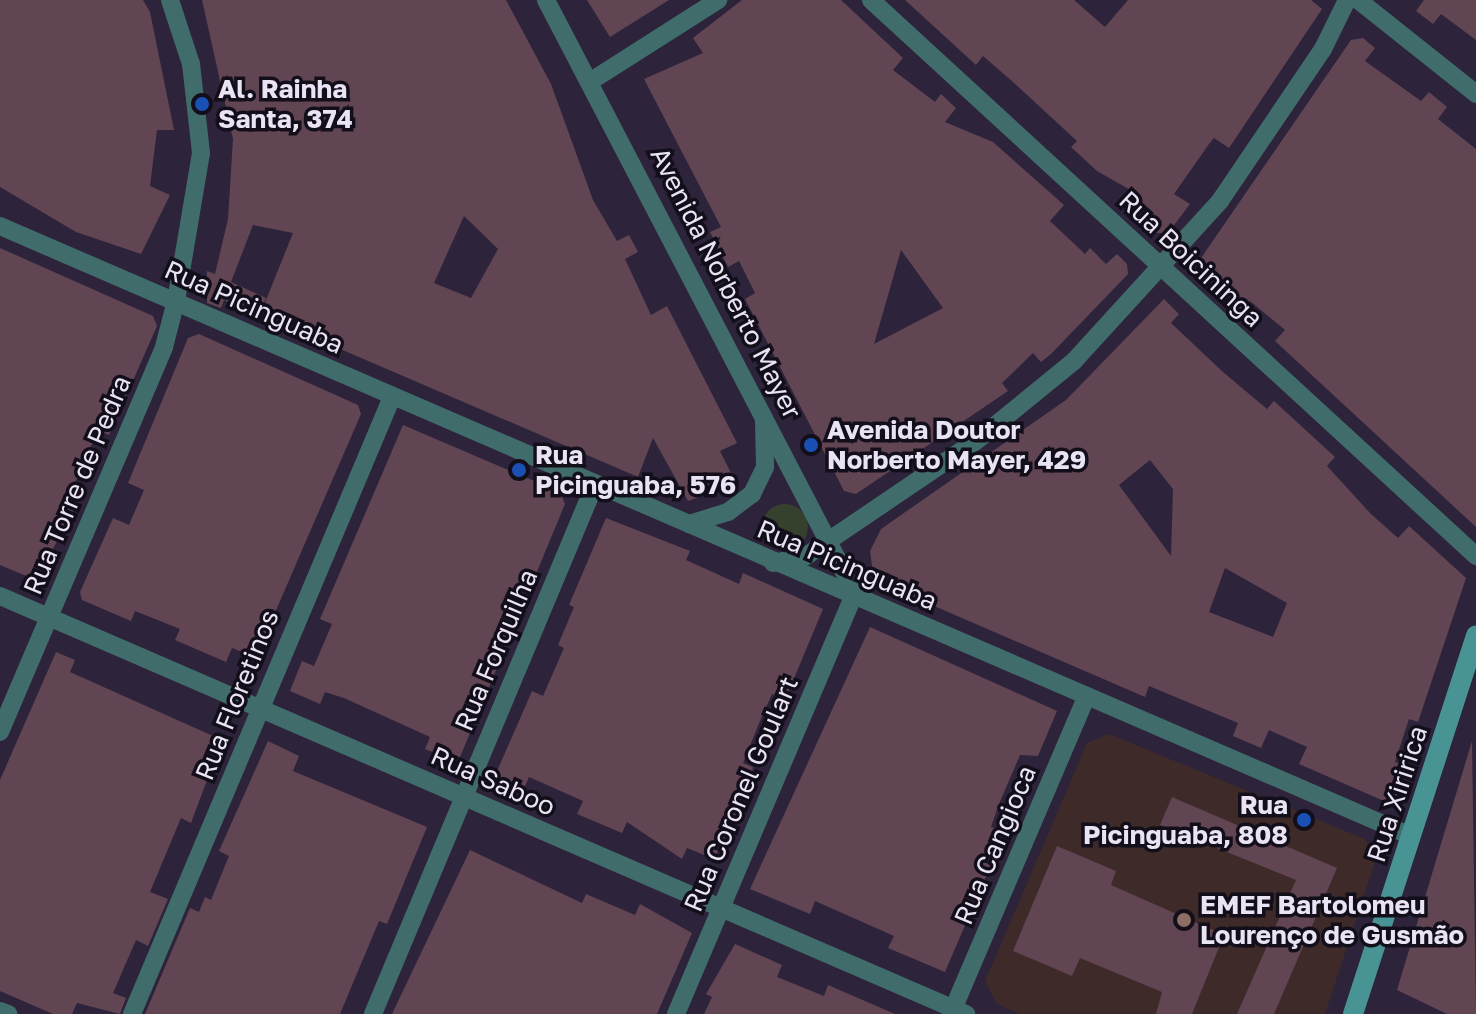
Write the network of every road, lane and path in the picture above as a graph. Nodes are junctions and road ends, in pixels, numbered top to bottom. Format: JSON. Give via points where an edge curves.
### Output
{"nodes":[{"id":1,"x":170,"y":0,"type":"edge"},
{"id":2,"x":546,"y":0,"type":"edge"},
{"id":3,"x":718,"y":0,"type":"edge"},
{"id":4,"x":871,"y":0,"type":"edge"},
{"id":5,"x":1347,"y":0,"type":"edge"},
{"id":6,"x":1358,"y":0,"type":"edge"},
{"id":7,"x":591,"y":81,"type":"junction"},
{"id":8,"x":1476,"y":94,"type":"edge"},
{"id":9,"x":0,"y":226,"type":"edge"},
{"id":10,"x":1163,"y":269,"type":"junction"},
{"id":11,"x":176,"y":301,"type":"junction"},
{"id":12,"x":392,"y":397,"type":"junction"},
{"id":13,"x":762,"y":409,"type":"junction"},
{"id":14,"x":595,"y":484,"type":"junction"},
{"id":15,"x":689,"y":524,"type":"junction"},
{"id":16,"x":828,"y":539,"type":"junction"},
{"id":17,"x":1476,"y":556,"type":"edge"},
{"id":18,"x":771,"y":563,"type":"junction"},
{"id":19,"x":855,"y":593,"type":"junction"},
{"id":20,"x":0,"y":596,"type":"edge"},
{"id":21,"x":49,"y":617,"type":"junction"},
{"id":22,"x":1476,"y":636,"type":"edge"},
{"id":23,"x":1086,"y":697,"type":"junction"},
{"id":24,"x":261,"y":707,"type":"junction"},
{"id":25,"x":0,"y":732,"type":"edge"},
{"id":26,"x":464,"y":797,"type":"junction"},
{"id":27,"x":1411,"y":836,"type":"junction"},
{"id":28,"x":721,"y":908,"type":"junction"},
{"id":29,"x":0,"y":1011,"type":"edge"},
{"id":30,"x":957,"y":1012,"type":"edge"},
{"id":31,"x":8,"y":1014,"type":"edge"},
{"id":32,"x":132,"y":1014,"type":"edge"},
{"id":33,"x":373,"y":1014,"type":"edge"},
{"id":34,"x":676,"y":1014,"type":"edge"},
{"id":35,"x":1353,"y":1014,"type":"edge"}],
"edges":[{"from":1,"to":11,"type":"street","name":"Rua Torre de Pedra","via":[[191,64],[201,153]]},
{"from":2,"to":7,"type":"street","name":"Avenida Norberto Mayer"},
{"from":3,"to":7,"type":"street"},
{"from":4,"to":10,"type":"street","name":"Rua Boicininga"},
{"from":5,"to":10,"type":"street","via":[[1290,100]]},
{"from":6,"to":8,"type":"street"},
{"from":7,"to":13,"type":"street","name":"Avenida Norberto Mayer"},
{"from":9,"to":11,"type":"street","name":"Rua Picinguaba"},
{"from":10,"to":16,"type":"street","via":[[1024,405]]},
{"from":10,"to":17,"type":"street","name":"Rua Boicininga"},
{"from":11,"to":12,"type":"street","name":"Rua Picinguaba"},
{"from":11,"to":21,"type":"street","name":"Rua Torre de Pedra","via":[[164,347]]},
{"from":12,"to":14,"type":"street","name":"Rua Picinguaba"},
{"from":12,"to":24,"type":"street","name":"Rua Floretinos"},
{"from":13,"to":15,"type":"street","via":[[760,481],[728,512]]},
{"from":13,"to":16,"type":"street","name":"Avenida Norberto Mayer"},
{"from":14,"to":15,"type":"street","name":"Rua Picinguaba"},
{"from":14,"to":26,"type":"street","name":"Rua Forquilha"},
{"from":15,"to":18,"type":"street","name":"Rua Picinguaba"},
{"from":16,"to":18,"type":"street","via":[[806,556]]},
{"from":16,"to":19,"type":"street","name":"Avenida Norberto Mayer"},
{"from":18,"to":19,"type":"street","name":"Rua Picinguaba"},
{"from":19,"to":23,"type":"street","name":"Rua Picinguaba"},
{"from":19,"to":28,"type":"street","name":"Rua Coronel Goulart"},
{"from":20,"to":21,"type":"street","name":"Rua Saboo"},
{"from":21,"to":24,"type":"street","name":"Rua Saboo"},
{"from":21,"to":25,"type":"street","name":"Rua Torre de Pedra"},
{"from":22,"to":27,"type":"street","name":"Rua Xiririca"},
{"from":23,"to":27,"type":"street","name":"Rua Picinguaba"},
{"from":23,"to":30,"type":"street","name":"Rua Cangioca"},
{"from":24,"to":26,"type":"street","name":"Rua Saboo"},
{"from":24,"to":32,"type":"street","name":"Rua Floretinos"},
{"from":26,"to":28,"type":"street","name":"Rua Saboo"},
{"from":26,"to":33,"type":"street","name":"Rua Forquilha"},
{"from":27,"to":35,"type":"street","name":"Rua Xiririca"},
{"from":28,"to":30,"type":"street","name":"Rua Saboo"},
{"from":28,"to":34,"type":"street","name":"Rua Coronel Goulart"},
{"from":29,"to":31,"type":"street"}]}
